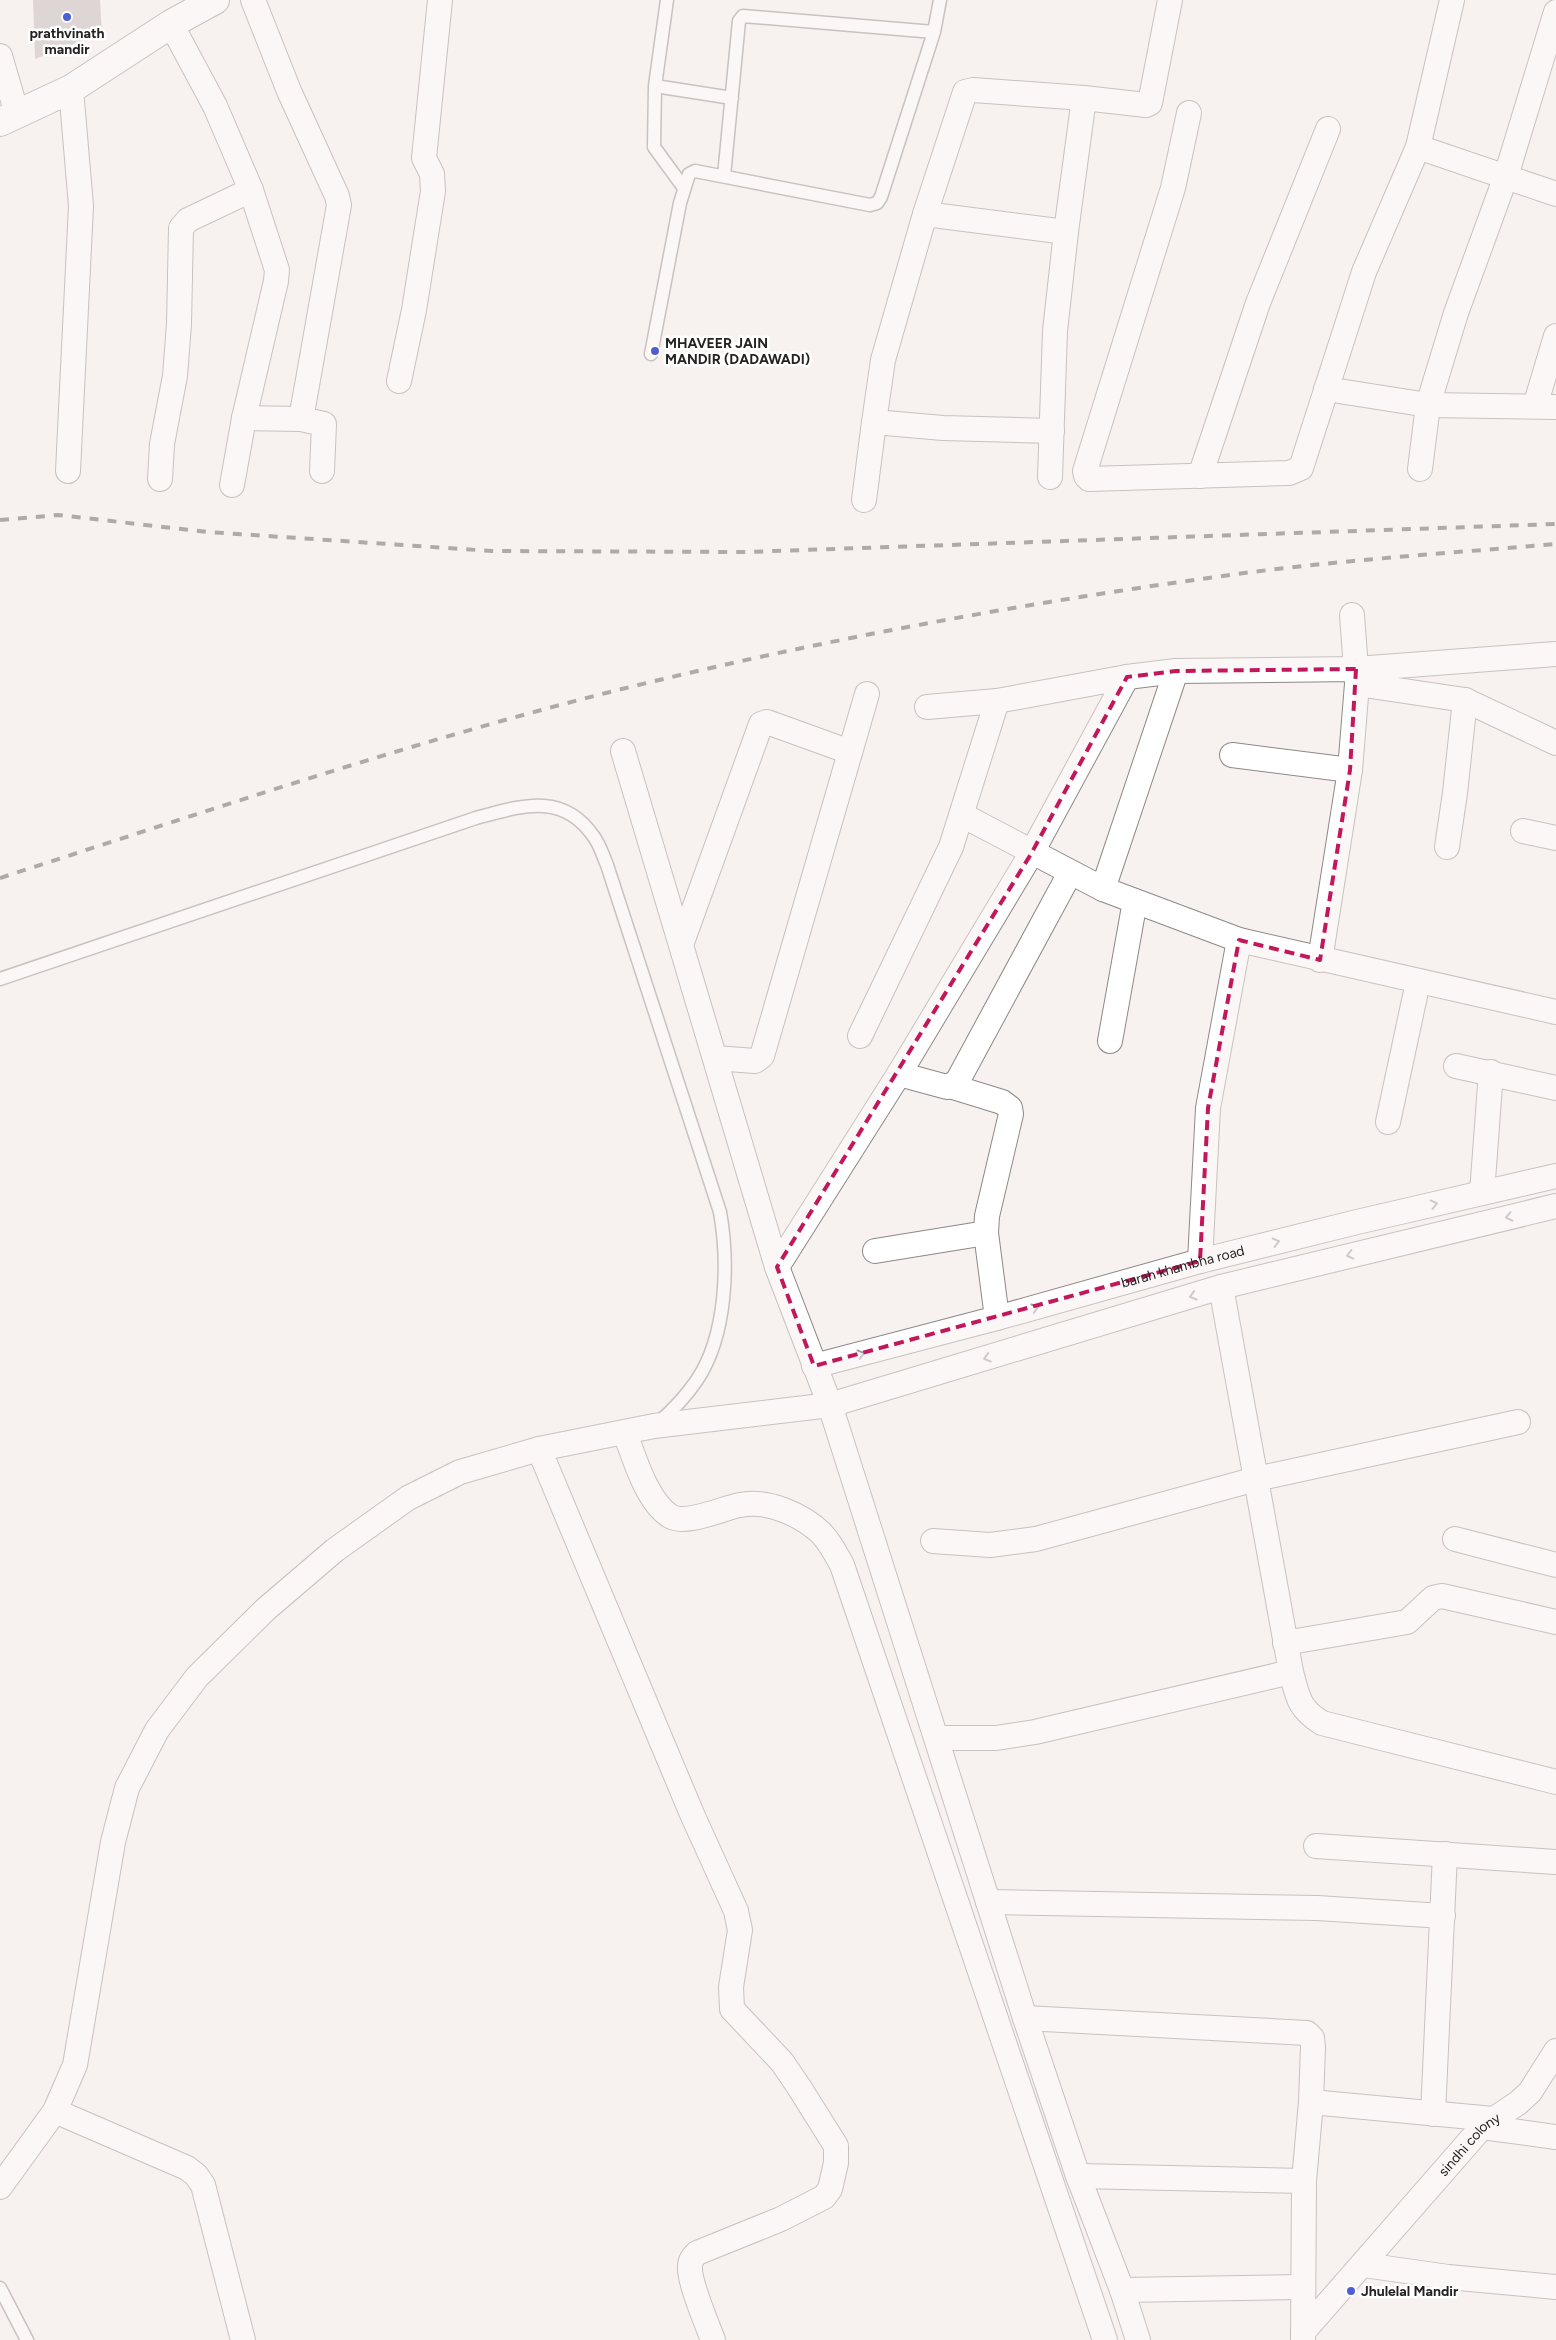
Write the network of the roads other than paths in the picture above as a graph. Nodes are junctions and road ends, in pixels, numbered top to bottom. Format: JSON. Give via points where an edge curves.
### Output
{"nodes":[{"id":1,"x":253,"y":0,"type":"edge"},
{"id":2,"x":440,"y":0,"type":"edge"},
{"id":3,"x":667,"y":0,"type":"edge"},
{"id":4,"x":940,"y":0,"type":"edge"},
{"id":5,"x":1170,"y":0,"type":"edge"},
{"id":6,"x":1452,"y":0,"type":"edge"},
{"id":7,"x":204,"y":3,"type":"edge"},
{"id":8,"x":1556,"y":12,"type":"edge"},
{"id":9,"x":171,"y":24,"type":"junction"},
{"id":10,"x":934,"y":32,"type":"junction"},
{"id":11,"x":0,"y":56,"type":"edge"},
{"id":12,"x":655,"y":86,"type":"junction"},
{"id":13,"x":70,"y":89,"type":"junction"},
{"id":14,"x":732,"y":98,"type":"junction"},
{"id":15,"x":1084,"y":98,"type":"junction"},
{"id":16,"x":1189,"y":113,"type":"dead end"},
{"id":17,"x":9,"y":118,"type":"edge"},
{"id":18,"x":1328,"y":128,"type":"dead end"},
{"id":19,"x":1418,"y":147,"type":"junction"},
{"id":20,"x":724,"y":176,"type":"junction"},
{"id":21,"x":1506,"y":176,"type":"junction"},
{"id":22,"x":684,"y":188,"type":"junction"},
{"id":23,"x":250,"y":190,"type":"junction"},
{"id":24,"x":1556,"y":194,"type":"edge"},
{"id":25,"x":924,"y":214,"type":"junction"},
{"id":26,"x":1066,"y":232,"type":"junction"},
{"id":27,"x":1556,"y":336,"type":"edge"},
{"id":28,"x":651,"y":354,"type":"dead end"},
{"id":29,"x":399,"y":381,"type":"dead end"},
{"id":30,"x":1326,"y":389,"type":"junction"},
{"id":31,"x":1428,"y":405,"type":"junction"},
{"id":32,"x":1546,"y":407,"type":"edge"},
{"id":33,"x":244,"y":418,"type":"junction"},
{"id":34,"x":301,"y":419,"type":"junction"},
{"id":35,"x":874,"y":422,"type":"junction"},
{"id":36,"x":1052,"y":431,"type":"junction"},
{"id":37,"x":1420,"y":469,"type":"dead end"},
{"id":38,"x":322,"y":471,"type":"dead end"},
{"id":39,"x":68,"y":472,"type":"dead end"},
{"id":40,"x":1200,"y":476,"type":"junction"},
{"id":41,"x":1050,"y":477,"type":"dead end"},
{"id":42,"x":160,"y":479,"type":"dead end"},
{"id":43,"x":232,"y":485,"type":"dead end"},
{"id":44,"x":864,"y":500,"type":"dead end"},
{"id":45,"x":1352,"y":614,"type":"dead end"},
{"id":46,"x":1556,"y":654,"type":"edge"},
{"id":47,"x":1176,"y":671,"type":"junction"},
{"id":48,"x":1127,"y":677,"type":"junction"},
{"id":49,"x":1356,"y":677,"type":"junction"},
{"id":50,"x":867,"y":694,"type":"dead end"},
{"id":51,"x":1465,"y":700,"type":"junction"},
{"id":52,"x":997,"y":701,"type":"junction"},
{"id":53,"x":927,"y":707,"type":"dead end"},
{"id":54,"x":1556,"y":743,"type":"edge"},
{"id":55,"x":623,"y":751,"type":"dead end"},
{"id":56,"x":850,"y":752,"type":"junction"},
{"id":57,"x":1232,"y":755,"type":"dead end"},
{"id":58,"x":1350,"y":770,"type":"junction"},
{"id":59,"x":962,"y":815,"type":"junction"},
{"id":60,"x":1523,"y":831,"type":"dead end"},
{"id":61,"x":1556,"y":838,"type":"edge"},
{"id":62,"x":1447,"y":847,"type":"dead end"},
{"id":63,"x":1031,"y":854,"type":"junction"},
{"id":64,"x":1070,"y":873,"type":"junction"},
{"id":65,"x":1103,"y":890,"type":"junction"},
{"id":66,"x":1135,"y":902,"type":"junction"},
{"id":67,"x":1239,"y":940,"type":"junction"},
{"id":68,"x":681,"y":946,"type":"junction"},
{"id":69,"x":1320,"y":960,"type":"junction"},
{"id":70,"x":0,"y":979,"type":"edge"},
{"id":71,"x":1418,"y":982,"type":"junction"},
{"id":72,"x":1556,"y":1012,"type":"edge"},
{"id":73,"x":860,"y":1036,"type":"dead end"},
{"id":74,"x":1110,"y":1041,"type":"dead end"},
{"id":75,"x":715,"y":1058,"type":"junction"},
{"id":76,"x":1456,"y":1066,"type":"dead end"},
{"id":77,"x":1491,"y":1072,"type":"junction"},
{"id":78,"x":899,"y":1074,"type":"junction"},
{"id":79,"x":950,"y":1086,"type":"junction"},
{"id":80,"x":1556,"y":1088,"type":"edge"},
{"id":81,"x":1388,"y":1122,"type":"dead end"},
{"id":82,"x":1556,"y":1176,"type":"edge"},
{"id":83,"x":1482,"y":1193,"type":"junction"},
{"id":84,"x":1556,"y":1206,"type":"edge"},
{"id":85,"x":986,"y":1233,"type":"junction"},
{"id":86,"x":875,"y":1251,"type":"dead end"},
{"id":87,"x":1200,"y":1261,"type":"junction"},
{"id":88,"x":778,"y":1267,"type":"junction"},
{"id":89,"x":1221,"y":1288,"type":"junction"},
{"id":90,"x":998,"y":1318,"type":"junction"},
{"id":91,"x":814,"y":1366,"type":"junction"},
{"id":92,"x":830,"y":1405,"type":"junction"},
{"id":93,"x":1518,"y":1422,"type":"dead end"},
{"id":94,"x":654,"y":1426,"type":"junction"},
{"id":95,"x":625,"y":1433,"type":"junction"},
{"id":96,"x":539,"y":1449,"type":"junction"},
{"id":97,"x":1256,"y":1479,"type":"junction"},
{"id":98,"x":1455,"y":1538,"type":"dead end"},
{"id":99,"x":933,"y":1540,"type":"dead end"},
{"id":100,"x":1556,"y":1565,"type":"edge"},
{"id":101,"x":1556,"y":1622,"type":"edge"},
{"id":102,"x":1285,"y":1643,"type":"junction"},
{"id":103,"x":1291,"y":1672,"type":"junction"},
{"id":104,"x":936,"y":1738,"type":"junction"},
{"id":105,"x":1556,"y":1782,"type":"edge"},
{"id":106,"x":1316,"y":1846,"type":"dead end"},
{"id":107,"x":1445,"y":1854,"type":"junction"},
{"id":108,"x":1556,"y":1862,"type":"edge"},
{"id":109,"x":988,"y":1902,"type":"junction"},
{"id":110,"x":1443,"y":1916,"type":"junction"},
{"id":111,"x":1025,"y":2018,"type":"junction"},
{"id":112,"x":1556,"y":2051,"type":"edge"},
{"id":113,"x":1311,"y":2102,"type":"junction"},
{"id":114,"x":55,"y":2111,"type":"junction"},
{"id":115,"x":1433,"y":2114,"type":"junction"},
{"id":116,"x":1488,"y":2123,"type":"junction"},
{"id":117,"x":1556,"y":2137,"type":"edge"},
{"id":118,"x":1078,"y":2176,"type":"junction"},
{"id":119,"x":1304,"y":2181,"type":"junction"},
{"id":120,"x":0,"y":2187,"type":"edge"},
{"id":121,"x":1364,"y":2265,"type":"junction"},
{"id":122,"x":1302,"y":2287,"type":"junction"},
{"id":123,"x":1556,"y":2287,"type":"edge"},
{"id":124,"x":0,"y":2288,"type":"edge"},
{"id":125,"x":1122,"y":2290,"type":"junction"},
{"id":126,"x":1303,"y":2336,"type":"edge"},
{"id":127,"x":27,"y":2340,"type":"edge"},
{"id":128,"x":243,"y":2340,"type":"edge"},
{"id":129,"x":713,"y":2340,"type":"edge"},
{"id":130,"x":1105,"y":2340,"type":"edge"},
{"id":131,"x":1138,"y":2340,"type":"edge"}],
"edges":[{"from":1,"to":34,"type":"street","via":[[289,91],[337,196]]},
{"from":2,"to":29,"type":"street","via":[[424,158],[432,174],[433,191]]},
{"from":3,"to":12,"type":"lane"},
{"from":4,"to":10,"type":"lane"},
{"from":5,"to":15,"type":"street","via":[[1149,104]]},
{"from":6,"to":19,"type":"street"},
{"from":7,"to":9,"type":"main road"},
{"from":8,"to":21,"type":"street"},
{"from":9,"to":13,"type":"main road"},
{"from":9,"to":23,"type":"street","via":[[215,106]]},
{"from":10,"to":14,"type":"lane","via":[[743,16],[739,21]]},
{"from":10,"to":20,"type":"lane","via":[[877,203],[870,205]]},
{"from":11,"to":17,"type":"street"},
{"from":12,"to":14,"type":"lane"},
{"from":12,"to":22,"type":"lane","via":[[654,147]]},
{"from":13,"to":17,"type":"main road"},
{"from":13,"to":39,"type":"street","via":[[81,206]]},
{"from":14,"to":20,"type":"lane"},
{"from":15,"to":25,"type":"street","via":[[965,92]]},
{"from":15,"to":26,"type":"street"},
{"from":16,"to":40,"type":"street","via":[[1173,188],[1085,471],[1089,478]]},
{"from":18,"to":40,"type":"street","via":[[1258,302]]},
{"from":19,"to":21,"type":"street"},
{"from":19,"to":30,"type":"street","via":[[1364,272]]},
{"from":20,"to":22,"type":"lane","via":[[695,171],[686,177]]},
{"from":21,"to":24,"type":"street"},
{"from":21,"to":31,"type":"street","via":[[1456,313]]},
{"from":22,"to":28,"type":"lane"},
{"from":23,"to":33,"type":"street","via":[[274,261],[276,281]]},
{"from":23,"to":42,"type":"street","via":[[188,220],[181,228],[175,376],[162,444]]},
{"from":25,"to":26,"type":"street"},
{"from":25,"to":35,"type":"street","via":[[883,360]]},
{"from":26,"to":36,"type":"street","via":[[1055,331]]},
{"from":27,"to":32,"type":"street"},
{"from":30,"to":31,"type":"street"},
{"from":30,"to":40,"type":"street","via":[[1301,468],[1289,473]]},
{"from":31,"to":32,"type":"street"},
{"from":31,"to":37,"type":"street"},
{"from":33,"to":34,"type":"street"},
{"from":33,"to":43,"type":"street"},
{"from":34,"to":38,"type":"street","via":[[325,425]]},
{"from":35,"to":36,"type":"street","via":[[943,428]]},
{"from":35,"to":44,"type":"street"},
{"from":36,"to":41,"type":"street"},
{"from":45,"to":49,"type":"street"},
{"from":46,"to":49,"type":"street"},
{"from":47,"to":48,"type":"street"},
{"from":47,"to":49,"type":"street"},
{"from":47,"to":65,"type":"street"},
{"from":48,"to":52,"type":"street"},
{"from":48,"to":63,"type":"street"},
{"from":49,"to":51,"type":"street"},
{"from":49,"to":58,"type":"street"},
{"from":50,"to":56,"type":"street"},
{"from":51,"to":54,"type":"street"},
{"from":51,"to":62,"type":"street"},
{"from":52,"to":53,"type":"street"},
{"from":52,"to":59,"type":"street"},
{"from":55,"to":68,"type":"street"},
{"from":56,"to":68,"type":"street","via":[[767,722],[761,724]]},
{"from":56,"to":75,"type":"street","via":[[762,1056],[755,1061]]},
{"from":57,"to":58,"type":"street"},
{"from":58,"to":69,"type":"street"},
{"from":59,"to":63,"type":"street"},
{"from":59,"to":73,"type":"street","via":[[952,847]]},
{"from":60,"to":61,"type":"street"},
{"from":63,"to":64,"type":"street"},
{"from":63,"to":78,"type":"street"},
{"from":64,"to":65,"type":"street"},
{"from":64,"to":79,"type":"street","via":[[957,1082]]},
{"from":65,"to":66,"type":"street"},
{"from":66,"to":67,"type":"street"},
{"from":66,"to":74,"type":"street"},
{"from":67,"to":69,"type":"street"},
{"from":67,"to":87,"type":"street","via":[[1208,1108]]},
{"from":68,"to":75,"type":"street"},
{"from":69,"to":71,"type":"street"},
{"from":70,"to":94,"type":"lane","via":[[476,818],[524,805],[545,805],[563,810],[581,821],[595,838],[607,865],[720,1212],[725,1239],[725,1270],[717,1335],[698,1379],[670,1413]]},
{"from":71,"to":72,"type":"street"},
{"from":71,"to":81,"type":"street"},
{"from":75,"to":88,"type":"street"},
{"from":76,"to":77,"type":"street"},
{"from":77,"to":80,"type":"street"},
{"from":77,"to":83,"type":"street"},
{"from":78,"to":79,"type":"street"},
{"from":78,"to":88,"type":"street"},
{"from":79,"to":85,"type":"street","via":[[1002,1102],[1010,1108]]},
{"from":82,"to":83,"type":"street","name":"barah khambha road"},
{"from":87,"to":83,"type":"street","name":"barah khambha road","one_way":true},
{"from":84,"to":89,"type":"street","one_way":true},
{"from":85,"to":86,"type":"street"},
{"from":85,"to":90,"type":"street"},
{"from":90,"to":87,"type":"street","name":"barah khambha road","one_way":true},
{"from":88,"to":91,"type":"street"},
{"from":89,"to":92,"type":"street","one_way":true},
{"from":89,"to":97,"type":"street"},
{"from":91,"to":90,"type":"street","name":"barah khambha road","one_way":true},
{"from":91,"to":92,"type":"street"},
{"from":92,"to":94,"type":"street"},
{"from":92,"to":104,"type":"street"},
{"from":93,"to":97,"type":"street"},
{"from":94,"to":95,"type":"street"},
{"from":95,"to":96,"type":"street"},
{"from":95,"to":130,"type":"street","via":[[644,1480],[662,1510],[671,1517],[700,1516],[742,1504],[769,1506],[811,1524],[822,1534],[842,1565]]},
{"from":96,"to":114,"type":"street","via":[[460,1472],[432,1485],[408,1498],[335,1550],[266,1609],[197,1677],[157,1730],[127,1788],[113,1842],[75,2065]]},
{"from":96,"to":129,"type":"street","via":[[736,1911],[740,1930],[731,1988],[732,2009],[782,2062],[836,2146],[834,2172],[830,2189],[824,2197],[781,2219],[697,2253],[691,2260],[692,2280]]},
{"from":97,"to":99,"type":"street","via":[[1036,1539],[990,1544]]},
{"from":97,"to":102,"type":"street"},
{"from":98,"to":100,"type":"street"},
{"from":101,"to":102,"type":"street","via":[[1442,1596],[1434,1598],[1407,1622]]},
{"from":102,"to":103,"type":"street"},
{"from":103,"to":104,"type":"street","via":[[1035,1732],[996,1738]]},
{"from":103,"to":105,"type":"street","via":[[1307,1714],[1322,1722]]},
{"from":104,"to":109,"type":"street"},
{"from":106,"to":107,"type":"street"},
{"from":107,"to":108,"type":"street"},
{"from":107,"to":110,"type":"street"},
{"from":109,"to":110,"type":"street","via":[[1316,1908]]},
{"from":109,"to":111,"type":"street"},
{"from":110,"to":115,"type":"street"},
{"from":111,"to":113,"type":"street","via":[[1307,2033],[1312,2038],[1313,2047]]},
{"from":111,"to":118,"type":"street"},
{"from":112,"to":116,"type":"street","name":"sindhi colony","via":[[1530,2092]]},
{"from":113,"to":115,"type":"street"},
{"from":113,"to":119,"type":"street"},
{"from":114,"to":120,"type":"street"},
{"from":114,"to":128,"type":"street","via":[[187,2168],[196,2175],[203,2186]]},
{"from":115,"to":116,"type":"street"},
{"from":116,"to":117,"type":"street"},
{"from":116,"to":121,"type":"street","name":"sindhi colony"},
{"from":118,"to":119,"type":"street"},
{"from":118,"to":125,"type":"street"},
{"from":119,"to":122,"type":"street"},
{"from":121,"to":123,"type":"street"},
{"from":121,"to":126,"type":"street","name":"sindhi colony"},
{"from":122,"to":125,"type":"street"},
{"from":122,"to":126,"type":"street"},
{"from":124,"to":127,"type":"lane"},
{"from":125,"to":131,"type":"street"}]}
